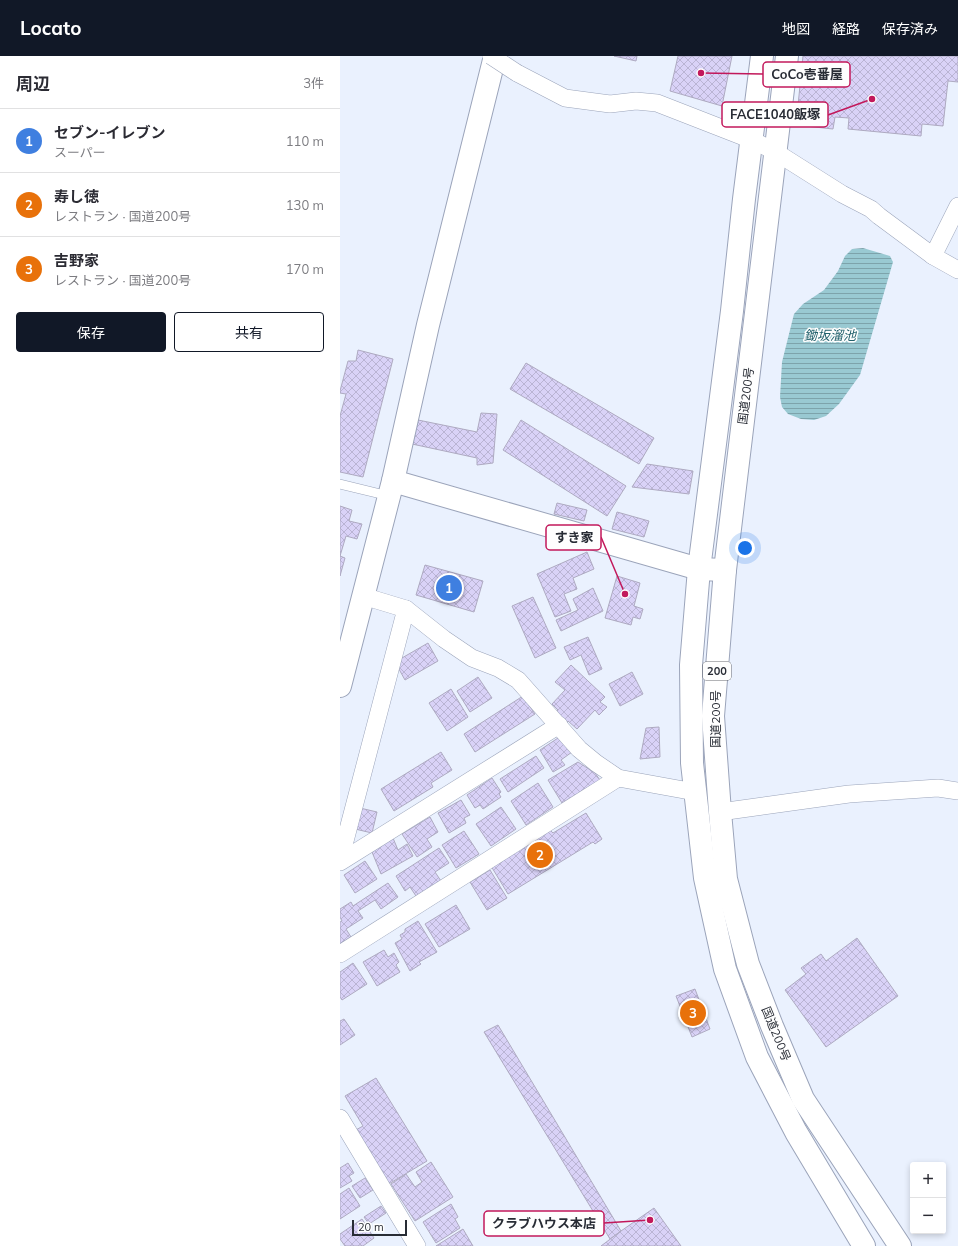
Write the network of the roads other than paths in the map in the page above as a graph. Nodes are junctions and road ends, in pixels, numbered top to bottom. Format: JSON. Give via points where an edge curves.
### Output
{"nodes":[{"id":1,"x":491,"y":56,"type":"edge"},
{"id":2,"x":495,"y":56,"type":"edge"},
{"id":3,"x":762,"y":56,"type":"edge"},
{"id":4,"x":786,"y":56,"type":"edge"},
{"id":5,"x":752,"y":140,"type":"junction"},
{"id":6,"x":774,"y":151,"type":"junction"},
{"id":7,"x":958,"y":206,"type":"edge"},
{"id":8,"x":934,"y":256,"type":"junction"},
{"id":9,"x":958,"y":270,"type":"edge"},
{"id":10,"x":340,"y":484,"type":"edge"},
{"id":11,"x":391,"y":489,"type":"junction"},
{"id":12,"x":699,"y":569,"type":"junction"},
{"id":13,"x":725,"y":570,"type":"junction"},
{"id":14,"x":363,"y":596,"type":"junction"},
{"id":15,"x":406,"y":609,"type":"junction"},
{"id":16,"x":340,"y":686,"type":"edge"},
{"id":17,"x":558,"y":725,"type":"junction"},
{"id":18,"x":618,"y":778,"type":"junction"},
{"id":19,"x":958,"y":791,"type":"edge"},
{"id":20,"x":695,"y":792,"type":"junction"},
{"id":21,"x":720,"y":812,"type":"junction"},
{"id":22,"x":340,"y":861,"type":"edge"},
{"id":23,"x":340,"y":954,"type":"edge"},
{"id":24,"x":340,"y":1118,"type":"edge"},
{"id":25,"x":417,"y":1246,"type":"edge"},
{"id":26,"x":864,"y":1246,"type":"edge"},
{"id":27,"x":900,"y":1246,"type":"edge"}],
"edges":[{"from":1,"to":5,"type":"street","bridge":true,"via":[[565,98],[610,104],[636,101],[658,103]]},
{"from":2,"to":11,"type":"main road","via":[[428,325]]},
{"from":3,"to":5,"type":"main road","name":"国道200号","number":"200"},
{"from":4,"to":6,"type":"main road","name":"国道200号","number":"200"},
{"from":5,"to":6,"type":"street"},
{"from":5,"to":12,"type":"main road","name":"国道200号","number":"200"},
{"from":6,"to":8,"type":"street","via":[[842,194],[871,209]]},
{"from":6,"to":13,"type":"main road","name":"国道200号","number":"200"},
{"from":7,"to":8,"type":"street"},
{"from":8,"to":9,"type":"street"},
{"from":10,"to":11,"type":"lane"},
{"from":11,"to":12,"type":"main road"},
{"from":11,"to":14,"type":"main road"},
{"from":12,"to":13,"type":"main road"},
{"from":12,"to":20,"type":"main road","name":"国道200号","number":"200","via":[[691,664],[692,763]]},
{"from":13,"to":21,"type":"main road","name":"国道200号","number":"200","via":[[713,716]]},
{"from":14,"to":15,"type":"street"},
{"from":14,"to":16,"type":"main road"},
{"from":15,"to":17,"type":"street","via":[[472,658],[498,668],[518,680]]},
{"from":15,"to":22,"type":"street"},
{"from":17,"to":18,"type":"street","via":[[579,749]]},
{"from":17,"to":22,"type":"street"},
{"from":18,"to":20,"type":"street"},
{"from":18,"to":23,"type":"street"},
{"from":19,"to":21,"type":"street","via":[[938,788],[849,794]]},
{"from":20,"to":26,"type":"main road","name":"国道200号","number":"200","via":[[705,878],[725,969],[757,1057],[796,1132]]},
{"from":21,"to":27,"type":"main road","name":"国道200号","number":"200","via":[[726,879],[748,964],[772,1026],[803,1099]]},
{"from":24,"to":25,"type":"street"}]}
